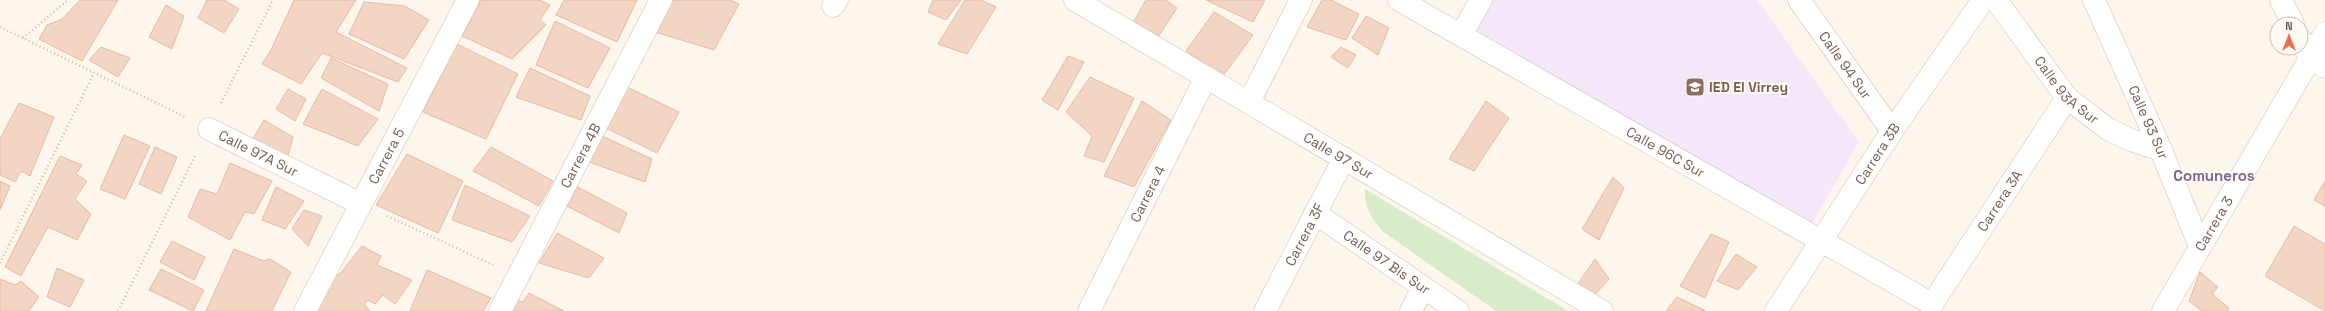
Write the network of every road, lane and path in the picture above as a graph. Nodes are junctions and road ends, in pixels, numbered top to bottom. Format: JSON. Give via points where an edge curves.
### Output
{"nodes":[{"id":1,"x":68,"y":0,"type":"edge"},
{"id":2,"x":468,"y":0,"type":"edge"},
{"id":3,"x":661,"y":0,"type":"edge"},
{"id":4,"x":1075,"y":0,"type":"edge"},
{"id":5,"x":1301,"y":0,"type":"edge"},
{"id":6,"x":1399,"y":0,"type":"edge"},
{"id":7,"x":1481,"y":0,"type":"edge"},
{"id":8,"x":1800,"y":0,"type":"edge"},
{"id":9,"x":1983,"y":0,"type":"edge"},
{"id":10,"x":1996,"y":0,"type":"edge"},
{"id":11,"x":2094,"y":0,"type":"edge"},
{"id":12,"x":2281,"y":0,"type":"edge"},
{"id":13,"x":2289,"y":16,"type":"edge"},
{"id":14,"x":0,"y":27,"type":"edge"},
{"id":15,"x":2325,"y":33,"type":"edge"},
{"id":16,"x":1461,"y":35,"type":"junction"},
{"id":17,"x":23,"y":38,"type":"junction"},
{"id":18,"x":2312,"y":55,"type":"edge"},
{"id":19,"x":94,"y":73,"type":"junction"},
{"id":20,"x":1206,"y":77,"type":"junction"},
{"id":21,"x":2067,"y":98,"type":"junction"},
{"id":22,"x":1249,"y":102,"type":"junction"},
{"id":23,"x":209,"y":129,"type":"joint"},
{"id":24,"x":1892,"y":130,"type":"junction"},
{"id":25,"x":2161,"y":150,"type":"junction"},
{"id":26,"x":1344,"y":158,"type":"junction"},
{"id":27,"x":361,"y":204,"type":"junction"},
{"id":28,"x":1316,"y":213,"type":"junction"},
{"id":29,"x":1821,"y":241,"type":"junction"},
{"id":30,"x":2200,"y":247,"type":"junction"},
{"id":31,"x":0,"y":263,"type":"edge"},
{"id":32,"x":518,"y":276,"type":"junction"},
{"id":33,"x":1423,"y":287,"type":"junction"},
{"id":34,"x":1932,"y":304,"type":"joint"},
{"id":35,"x":305,"y":311,"type":"edge"},
{"id":36,"x":500,"y":311,"type":"edge"},
{"id":37,"x":1089,"y":311,"type":"edge"},
{"id":38,"x":1265,"y":311,"type":"edge"},
{"id":39,"x":1411,"y":311,"type":"edge"},
{"id":40,"x":1458,"y":311,"type":"edge"},
{"id":41,"x":1602,"y":311,"type":"edge"},
{"id":42,"x":1776,"y":311,"type":"edge"},
{"id":43,"x":2163,"y":311,"type":"edge"}],
"edges":[{"from":1,"to":17,"type":"path"},
{"from":2,"to":27,"type":"street","name":"Carrera 5"},
{"from":3,"to":32,"type":"street","name":"Carrera 4B"},
{"from":4,"to":20,"type":"street","name":"Calle 97 Sur"},
{"from":5,"to":22,"type":"street"},
{"from":6,"to":16,"type":"street","name":"Calle 96C Sur"},
{"from":7,"to":16,"type":"street"},
{"from":8,"to":24,"type":"street","name":"Calle 94 Sur"},
{"from":9,"to":24,"type":"street","name":"Carrera 3B"},
{"from":10,"to":21,"type":"street","name":"Calle 93A Sur"},
{"from":11,"to":25,"type":"street","name":"Calle 93 Sur"},
{"from":12,"to":13,"type":"street"},
{"from":14,"to":17,"type":"path","name":"Calle 97A Sur"},
{"from":15,"to":18,"type":"street","name":"Carrera 3"},
{"from":16,"to":29,"type":"street","name":"Calle 96C Sur"},
{"from":17,"to":19,"type":"path","name":"Calle 97A Sur"},
{"from":18,"to":30,"type":"street","name":"Carrera 3"},
{"from":19,"to":23,"type":"path","name":"Calle 97A Sur"},
{"from":19,"to":31,"type":"path"},
{"from":20,"to":22,"type":"street","name":"Calle 97 Sur"},
{"from":20,"to":37,"type":"street","name":"Carrera 4"},
{"from":21,"to":25,"type":"street","name":"Calle 93A Sur","via":[[2108,130]]},
{"from":21,"to":34,"type":"street","name":"Carrera 3A"},
{"from":22,"to":26,"type":"street","name":"Calle 97 Sur"},
{"from":23,"to":27,"type":"street","name":"Calle 97A Sur"},
{"from":24,"to":29,"type":"street","name":"Carrera 3B"},
{"from":25,"to":30,"type":"street","name":"Calle 93 Sur"},
{"from":26,"to":28,"type":"street","name":"Carrera 3F"},
{"from":26,"to":41,"type":"street","name":"Calle 97 Sur"},
{"from":27,"to":32,"type":"path"},
{"from":27,"to":35,"type":"street","name":"Carrera 5"},
{"from":28,"to":33,"type":"street","name":"Calle 97 Bis Sur"},
{"from":28,"to":38,"type":"street","name":"Carrera 3F"},
{"from":29,"to":34,"type":"street","name":"Calle 96C Sur"},
{"from":29,"to":42,"type":"street","name":"Carrera 3B"},
{"from":30,"to":43,"type":"street","name":"Carrera 3"},
{"from":32,"to":36,"type":"street","name":"Carrera 4B"},
{"from":33,"to":39,"type":"street"},
{"from":33,"to":40,"type":"street","name":"Calle 97 Bis Sur"}]}
